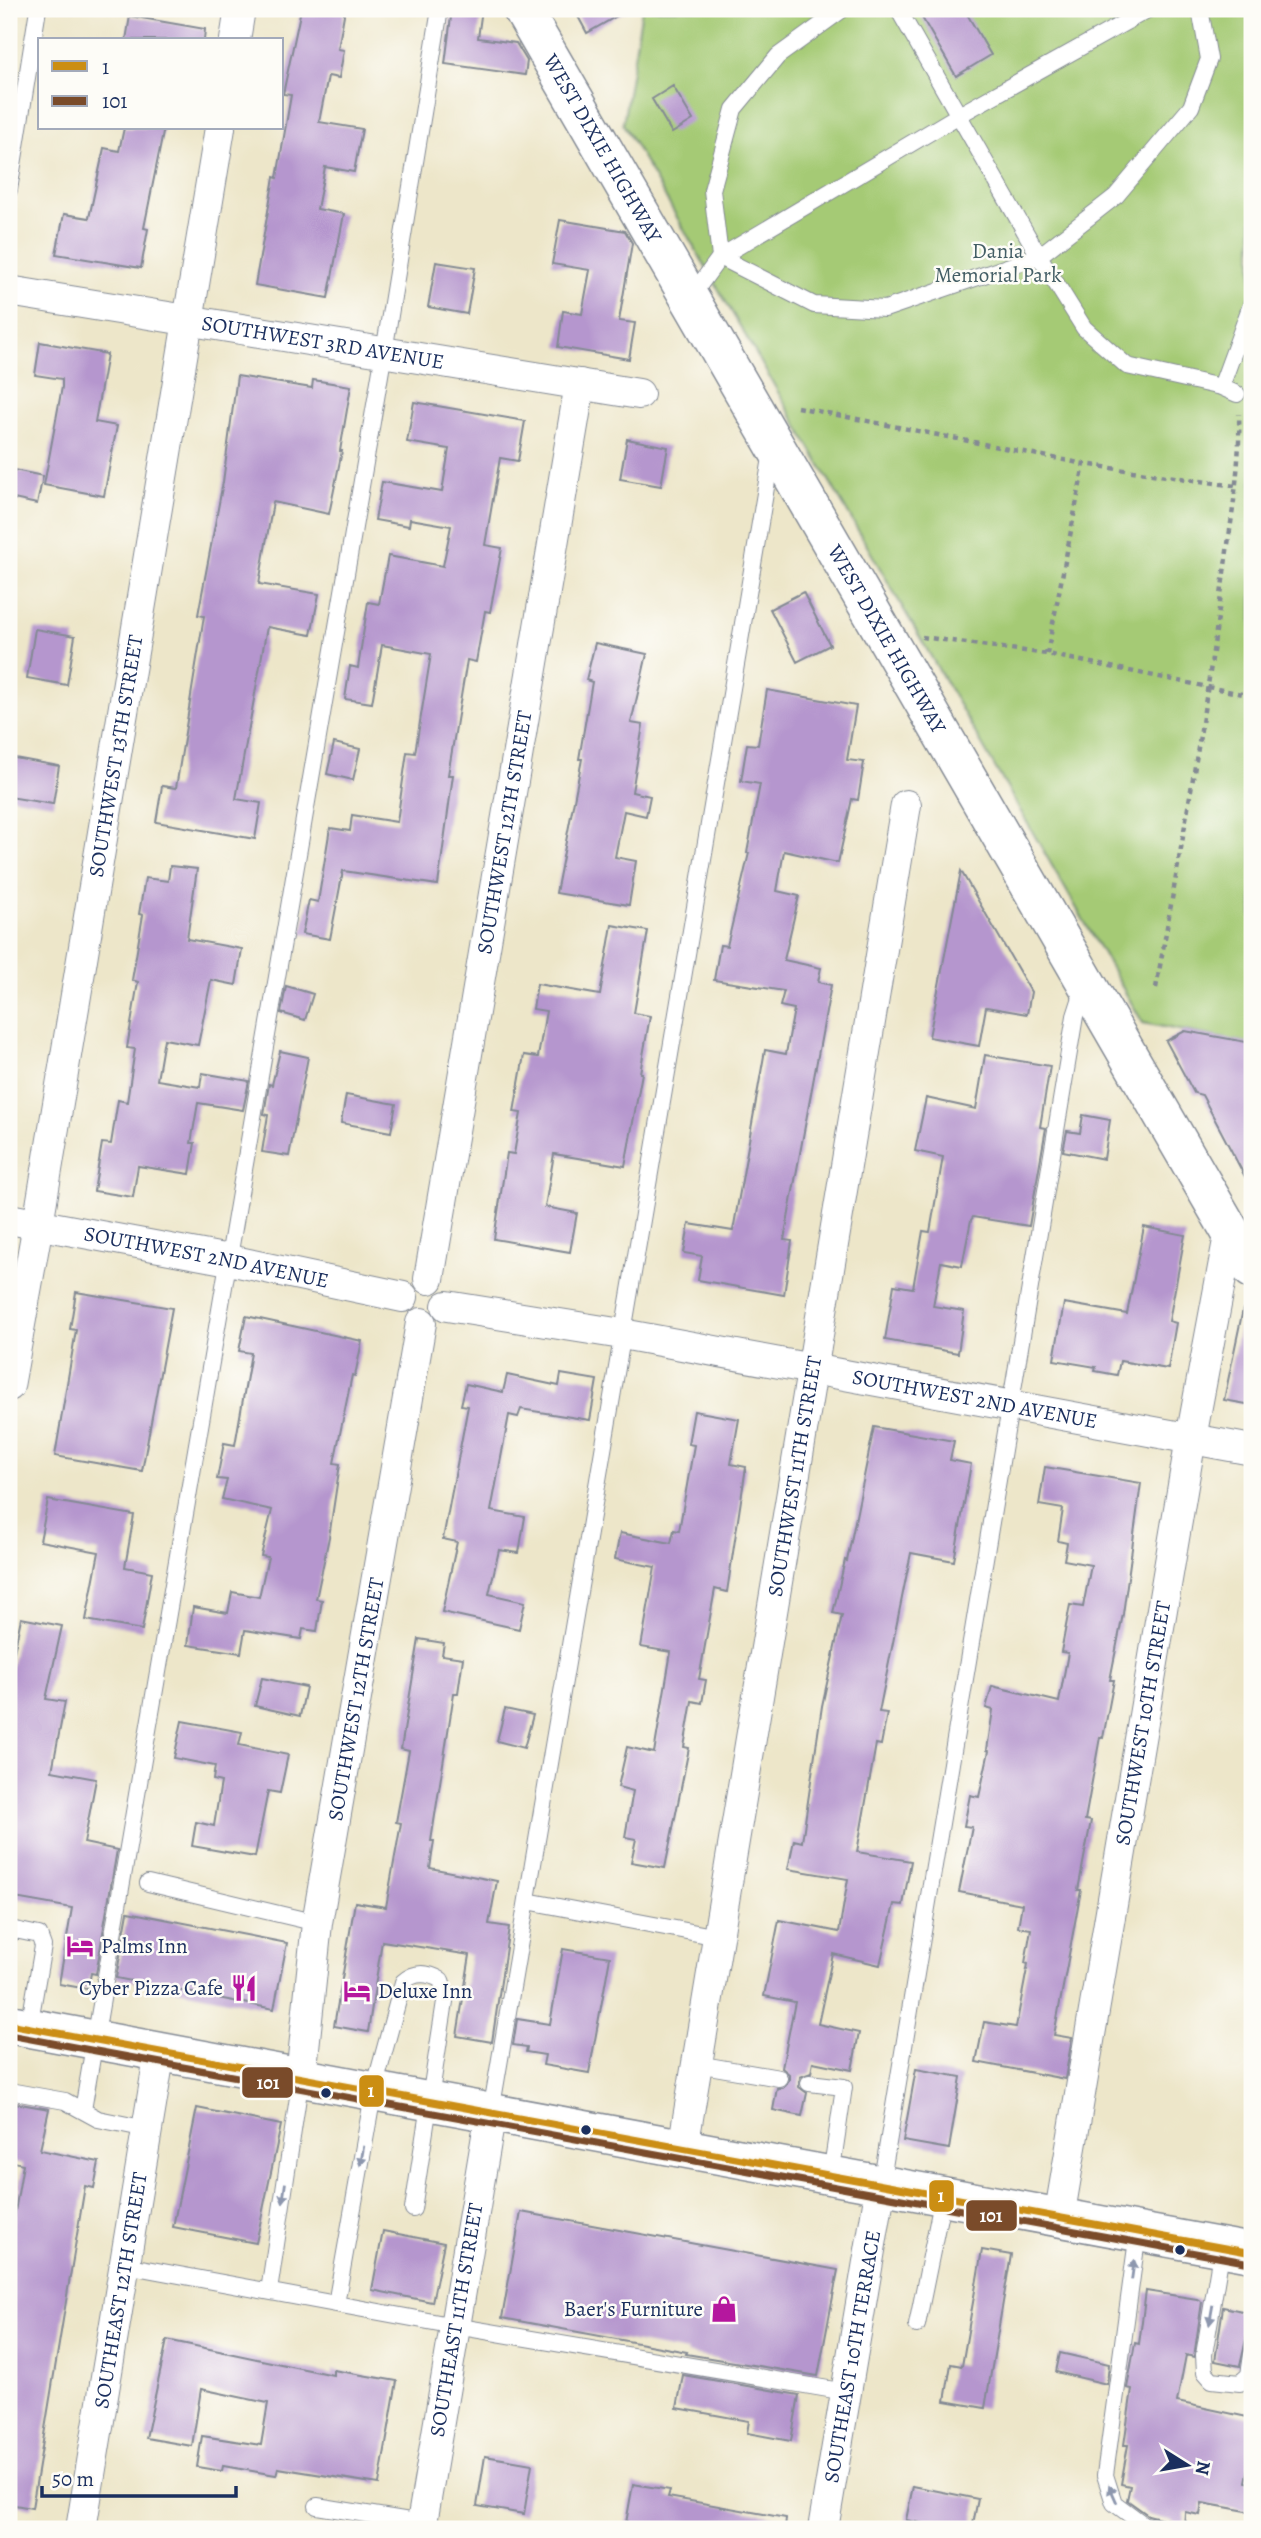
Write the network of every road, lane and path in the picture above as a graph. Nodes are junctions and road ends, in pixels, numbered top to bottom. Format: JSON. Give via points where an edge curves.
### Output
{"nodes":[{"id":1,"x":38,"y":9,"type":"edge"},
{"id":2,"x":240,"y":9,"type":"edge"},
{"id":3,"x":440,"y":9,"type":"edge"},
{"id":4,"x":522,"y":9,"type":"edge"},
{"id":5,"x":843,"y":9,"type":"edge"},
{"id":6,"x":898,"y":9,"type":"edge"},
{"id":7,"x":1149,"y":9,"type":"edge"},
{"id":8,"x":1200,"y":9,"type":"edge"},
{"id":9,"x":235,"y":38,"type":"edge"},
{"id":10,"x":959,"y":115,"type":"junction"},
{"id":11,"x":220,"y":130,"type":"edge"},
{"id":12,"x":9,"y":190,"type":"edge"},
{"id":13,"x":1039,"y":256,"type":"junction"},
{"id":14,"x":720,"y":257,"type":"junction"},
{"id":15,"x":9,"y":291,"type":"edge"},
{"id":16,"x":690,"y":298,"type":"junction"},
{"id":17,"x":1252,"y":302,"type":"edge"},
{"id":18,"x":187,"y":320,"type":"junction"},
{"id":19,"x":384,"y":352,"type":"junction"},
{"id":20,"x":580,"y":384,"type":"junction"},
{"id":21,"x":1221,"y":387,"type":"junction"},
{"id":22,"x":639,"y":394,"type":"dead end"},
{"id":23,"x":1237,"y":394,"type":"joint"},
{"id":24,"x":797,"y":407,"type":"dead end"},
{"id":25,"x":774,"y":443,"type":"junction"},
{"id":26,"x":1084,"y":464,"type":"junction"},
{"id":27,"x":1235,"y":486,"type":"junction"},
{"id":28,"x":921,"y":636,"type":"dead end"},
{"id":29,"x":1046,"y":654,"type":"junction"},
{"id":30,"x":1209,"y":688,"type":"junction"},
{"id":31,"x":1252,"y":696,"type":"edge"},
{"id":32,"x":906,"y":805,"type":"dead end"},
{"id":33,"x":1086,"y":982,"type":"junction"},
{"id":34,"x":1156,"y":988,"type":"dead end"},
{"id":35,"x":23,"y":1222,"type":"edge"},
{"id":36,"x":1230,"y":1230,"type":"junction"},
{"id":37,"x":229,"y":1260,"type":"junction"},
{"id":38,"x":1252,"y":1269,"type":"edge"},
{"id":39,"x":429,"y":1279,"type":"junction"},
{"id":40,"x":403,"y":1297,"type":"junction"},
{"id":41,"x":447,"y":1306,"type":"junction"},
{"id":42,"x":421,"y":1323,"type":"junction"},
{"id":43,"x":622,"y":1334,"type":"junction"},
{"id":44,"x":812,"y":1368,"type":"junction"},
{"id":45,"x":9,"y":1386,"type":"edge"},
{"id":46,"x":1011,"y":1405,"type":"junction"},
{"id":47,"x":1191,"y":1438,"type":"junction"},
{"id":48,"x":1252,"y":1450,"type":"edge"},
{"id":49,"x":148,"y":1882,"type":"dead end"},
{"id":50,"x":527,"y":1901,"type":"junction"},
{"id":51,"x":317,"y":1923,"type":"junction"},
{"id":52,"x":9,"y":1936,"type":"edge"},
{"id":53,"x":718,"y":1937,"type":"junction"},
{"id":54,"x":19,"y":2025,"type":"edge"},
{"id":55,"x":96,"y":2039,"type":"junction"},
{"id":56,"x":160,"y":2051,"type":"junction"},
{"id":57,"x":697,"y":2064,"type":"junction"},
{"id":58,"x":301,"y":2077,"type":"junction"},
{"id":59,"x":779,"y":2078,"type":"dead end"},
{"id":60,"x":809,"y":2083,"type":"dead end"},
{"id":61,"x":374,"y":2089,"type":"junction"},
{"id":62,"x":9,"y":2091,"type":"edge"},
{"id":63,"x":431,"y":2101,"type":"junction"},
{"id":64,"x":83,"y":2110,"type":"junction"},
{"id":65,"x":491,"y":2112,"type":"junction"},
{"id":66,"x":147,"y":2129,"type":"junction"},
{"id":67,"x":683,"y":2148,"type":"junction"},
{"id":68,"x":831,"y":2175,"type":"junction"},
{"id":69,"x":881,"y":2185,"type":"junction"},
{"id":70,"x":943,"y":2197,"type":"junction"},
{"id":71,"x":413,"y":2209,"type":"dead end"},
{"id":72,"x":1059,"y":2218,"type":"junction"},
{"id":73,"x":1138,"y":2232,"type":"junction"},
{"id":74,"x":1237,"y":2250,"type":"edge"},
{"id":75,"x":125,"y":2265,"type":"junction"},
{"id":76,"x":269,"y":2291,"type":"junction"},
{"id":77,"x":337,"y":2304,"type":"junction"},
{"id":78,"x":916,"y":2325,"type":"dead end"},
{"id":79,"x":455,"y":2326,"type":"junction"},
{"id":80,"x":1252,"y":2355,"type":"edge"},
{"id":81,"x":846,"y":2392,"type":"junction"},
{"id":82,"x":317,"y":2506,"type":"dead end"},
{"id":83,"x":421,"y":2526,"type":"edge"},
{"id":84,"x":81,"y":2529,"type":"edge"},
{"id":85,"x":823,"y":2529,"type":"edge"},
{"id":86,"x":1167,"y":2529,"type":"edge"}],
"edges":[{"from":1,"to":12,"type":"lane"},
{"from":2,"to":9,"type":"street"},
{"from":3,"to":19,"type":"lane"},
{"from":4,"to":16,"type":"main road","name":"WEST DIXIE HIGHWAY"},
{"from":5,"to":14,"type":"lane","via":[[778,56],[734,109],[712,190]]},
{"from":6,"to":10,"type":"lane"},
{"from":7,"to":10,"type":"lane"},
{"from":8,"to":13,"type":"lane","via":[[1209,59],[1191,107],[1116,196]]},
{"from":10,"to":13,"type":"lane"},
{"from":10,"to":14,"type":"lane"},
{"from":11,"to":18,"type":"street","name":"SOUTHWEST 13TH STREET"},
{"from":13,"to":14,"type":"lane","via":[[885,309],[814,305]]},
{"from":13,"to":21,"type":"lane","via":[[1084,328],[1128,366]]},
{"from":14,"to":16,"type":"lane"},
{"from":15,"to":18,"type":"street","name":"SOUTHWEST 3RD AVENUE"},
{"from":16,"to":25,"type":"main road","name":"WEST DIXIE HIGHWAY"},
{"from":17,"to":21,"type":"lane"},
{"from":18,"to":19,"type":"street","name":"SOUTHWEST 3RD AVENUE"},
{"from":18,"to":35,"type":"street","name":"SOUTHWEST 13TH STREET"},
{"from":19,"to":20,"type":"street","name":"SOUTHWEST 3RD AVENUE"},
{"from":19,"to":37,"type":"lane"},
{"from":20,"to":22,"type":"street","name":"SOUTHWEST 3RD AVENUE"},
{"from":20,"to":39,"type":"street","name":"SOUTHWEST 12TH STREET"},
{"from":21,"to":23,"type":"lane"},
{"from":23,"to":27,"type":"path","via":[[1240,441]]},
{"from":24,"to":26,"type":"path"},
{"from":25,"to":33,"type":"main road","name":"WEST DIXIE HIGHWAY"},
{"from":25,"to":43,"type":"lane"},
{"from":26,"to":27,"type":"path"},
{"from":26,"to":29,"type":"path"},
{"from":27,"to":30,"type":"path"},
{"from":28,"to":29,"type":"path"},
{"from":29,"to":30,"type":"path"},
{"from":30,"to":31,"type":"path"},
{"from":30,"to":34,"type":"path"},
{"from":32,"to":44,"type":"street","name":"SOUTHWEST 11TH STREET"},
{"from":33,"to":36,"type":"main road","name":"WEST DIXIE HIGHWAY"},
{"from":33,"to":46,"type":"lane","via":[[1075,1016]]},
{"from":35,"to":37,"type":"street","name":"SOUTHWEST 2ND AVENUE"},
{"from":35,"to":45,"type":"street","name":"SOUTHWEST 13TH STREET"},
{"from":36,"to":38,"type":"main road","name":"WEST DIXIE HIGHWAY"},
{"from":36,"to":47,"type":"street","name":"SOUTHWEST 10TH STREET"},
{"from":37,"to":40,"type":"street","name":"SOUTHWEST 2ND AVENUE"},
{"from":37,"to":55,"type":"lane"},
{"from":39,"to":40,"type":"street","via":[[412,1282]]},
{"from":39,"to":41,"type":"street","via":[[445,1290]]},
{"from":40,"to":42,"type":"street","via":[[407,1315]]},
{"from":41,"to":42,"type":"street","via":[[433,1322]]},
{"from":41,"to":43,"type":"street","name":"SOUTHWEST 2ND AVENUE"},
{"from":42,"to":51,"type":"street","name":"SOUTHWEST 12TH STREET"},
{"from":43,"to":44,"type":"street","name":"SOUTHWEST 2ND AVENUE"},
{"from":43,"to":50,"type":"lane"},
{"from":44,"to":46,"type":"street","name":"SOUTHWEST 2ND AVENUE"},
{"from":44,"to":53,"type":"street","name":"SOUTHWEST 11TH STREET"},
{"from":46,"to":47,"type":"street","name":"SOUTHWEST 2ND AVENUE"},
{"from":46,"to":69,"type":"lane"},
{"from":47,"to":48,"type":"street","name":"SOUTHWEST 2ND AVENUE"},
{"from":47,"to":72,"type":"street","name":"SOUTHWEST 10TH STREET"},
{"from":49,"to":51,"type":"lane"},
{"from":50,"to":53,"type":"lane"},
{"from":50,"to":65,"type":"lane"},
{"from":51,"to":58,"type":"street","name":"SOUTHWEST 12TH STREET"},
{"from":52,"to":54,"type":"lane","via":[[15,1930],[39,1935],[43,1946]]},
{"from":53,"to":57,"type":"street","name":"SOUTHWEST 11TH STREET"},
{"from":54,"to":55,"type":"main road"},
{"from":55,"to":56,"type":"main road"},
{"from":55,"to":64,"type":"lane"},
{"from":56,"to":58,"type":"main road"},
{"from":56,"to":66,"type":"street","name":"SOUTHEAST 12TH STREET"},
{"from":57,"to":59,"type":"lane"},
{"from":57,"to":67,"type":"street","name":"SOUTHWEST 11TH STREET"},
{"from":58,"to":61,"type":"main road"},
{"from":58,"to":76,"type":"lane","one_way":true},
{"from":60,"to":68,"type":"lane","via":[[844,2087]]},
{"from":61,"to":63,"type":"main road"},
{"from":61,"to":63,"type":"lane","via":[[403,1982],[417,1974],[434,1976],[441,1980],[446,1995]]},
{"from":61,"to":77,"type":"lane","one_way":true},
{"from":62,"to":64,"type":"lane","via":[[65,2101]]},
{"from":63,"to":65,"type":"main road"},
{"from":63,"to":71,"type":"lane"},
{"from":64,"to":66,"type":"lane","via":[[98,2119]]},
{"from":65,"to":67,"type":"main road"},
{"from":65,"to":79,"type":"street","name":"SOUTHEAST 11TH STREET"},
{"from":66,"to":75,"type":"street","name":"SOUTHEAST 12TH STREET"},
{"from":67,"to":68,"type":"main road"},
{"from":68,"to":69,"type":"main road"},
{"from":69,"to":70,"type":"main road"},
{"from":69,"to":81,"type":"street","name":"SOUTHEAST 10TH TERRACE"},
{"from":70,"to":72,"type":"main road"},
{"from":70,"to":78,"type":"lane"},
{"from":72,"to":73,"type":"main road"},
{"from":73,"to":74,"type":"main road"},
{"from":86,"to":73,"type":"lane","one_way":true,"via":[[1144,2525],[1114,2503],[1105,2475]]},
{"from":74,"to":80,"type":"lane","one_way":true,"via":[[1204,2355],[1205,2372],[1212,2380],[1240,2383],[1249,2375]]},
{"from":75,"to":76,"type":"lane"},
{"from":75,"to":84,"type":"street","name":"SOUTHEAST 12TH STREET"},
{"from":76,"to":77,"type":"lane"},
{"from":77,"to":79,"type":"lane"},
{"from":79,"to":81,"type":"lane"},
{"from":79,"to":83,"type":"street","name":"SOUTHEAST 11TH STREET"},
{"from":81,"to":85,"type":"street","name":"SOUTHEAST 10TH TERRACE"},
{"from":82,"to":83,"type":"lane"}]}
